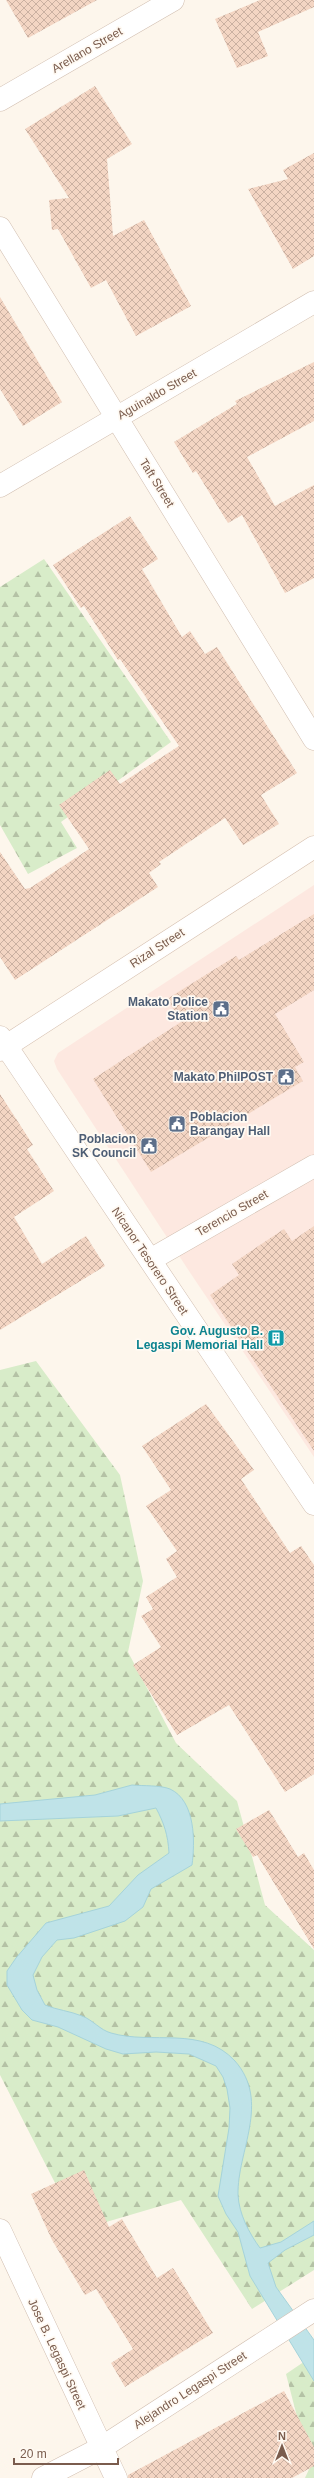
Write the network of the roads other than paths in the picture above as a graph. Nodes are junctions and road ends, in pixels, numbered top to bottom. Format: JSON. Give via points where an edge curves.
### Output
{"nodes":[{"id":1,"x":173,"y":0,"type":"edge"},
{"id":2,"x":0,"y":100,"type":"edge"},
{"id":3,"x":0,"y":228,"type":"edge"},
{"id":4,"x":314,"y":302,"type":"edge"},
{"id":5,"x":117,"y":418,"type":"junction"},
{"id":6,"x":0,"y":486,"type":"edge"},
{"id":7,"x":314,"y":739,"type":"edge"},
{"id":8,"x":314,"y":847,"type":"edge"},
{"id":9,"x":2,"y":1044,"type":"edge"},
{"id":10,"x":314,"y":1166,"type":"edge"},
{"id":11,"x":150,"y":1260,"type":"junction"},
{"id":12,"x":314,"y":1504,"type":"edge"},
{"id":13,"x":0,"y":2230,"type":"edge"},
{"id":14,"x":311,"y":2312,"type":"edge"},
{"id":15,"x":101,"y":2448,"type":"junction"},
{"id":16,"x":43,"y":2478,"type":"edge"},
{"id":17,"x":116,"y":2478,"type":"edge"}],
"edges":[{"from":1,"to":2,"type":"street","name":"Arellano Street"},
{"from":3,"to":5,"type":"street","name":"Taft Street"},
{"from":4,"to":5,"type":"street","name":"Aguinaldo Street"},
{"from":5,"to":6,"type":"street","name":"Aguinaldo Street"},
{"from":5,"to":7,"type":"street","name":"Taft Street"},
{"from":8,"to":9,"type":"street","name":"Rizal Street"},
{"from":9,"to":11,"type":"street","name":"Nicanor Tesorero Street"},
{"from":10,"to":11,"type":"street","name":"Terencio Street"},
{"from":11,"to":12,"type":"street","name":"Nicanor Tesorero Street"},
{"from":13,"to":15,"type":"street","name":"Jose B. Legaspi Street"},
{"from":14,"to":15,"type":"street","name":"Alejandro Legaspi Street"},
{"from":15,"to":16,"type":"street","name":"Alejandro Legaspi Street"},
{"from":15,"to":17,"type":"street","name":"Jose B. Legaspi Street"}]}
